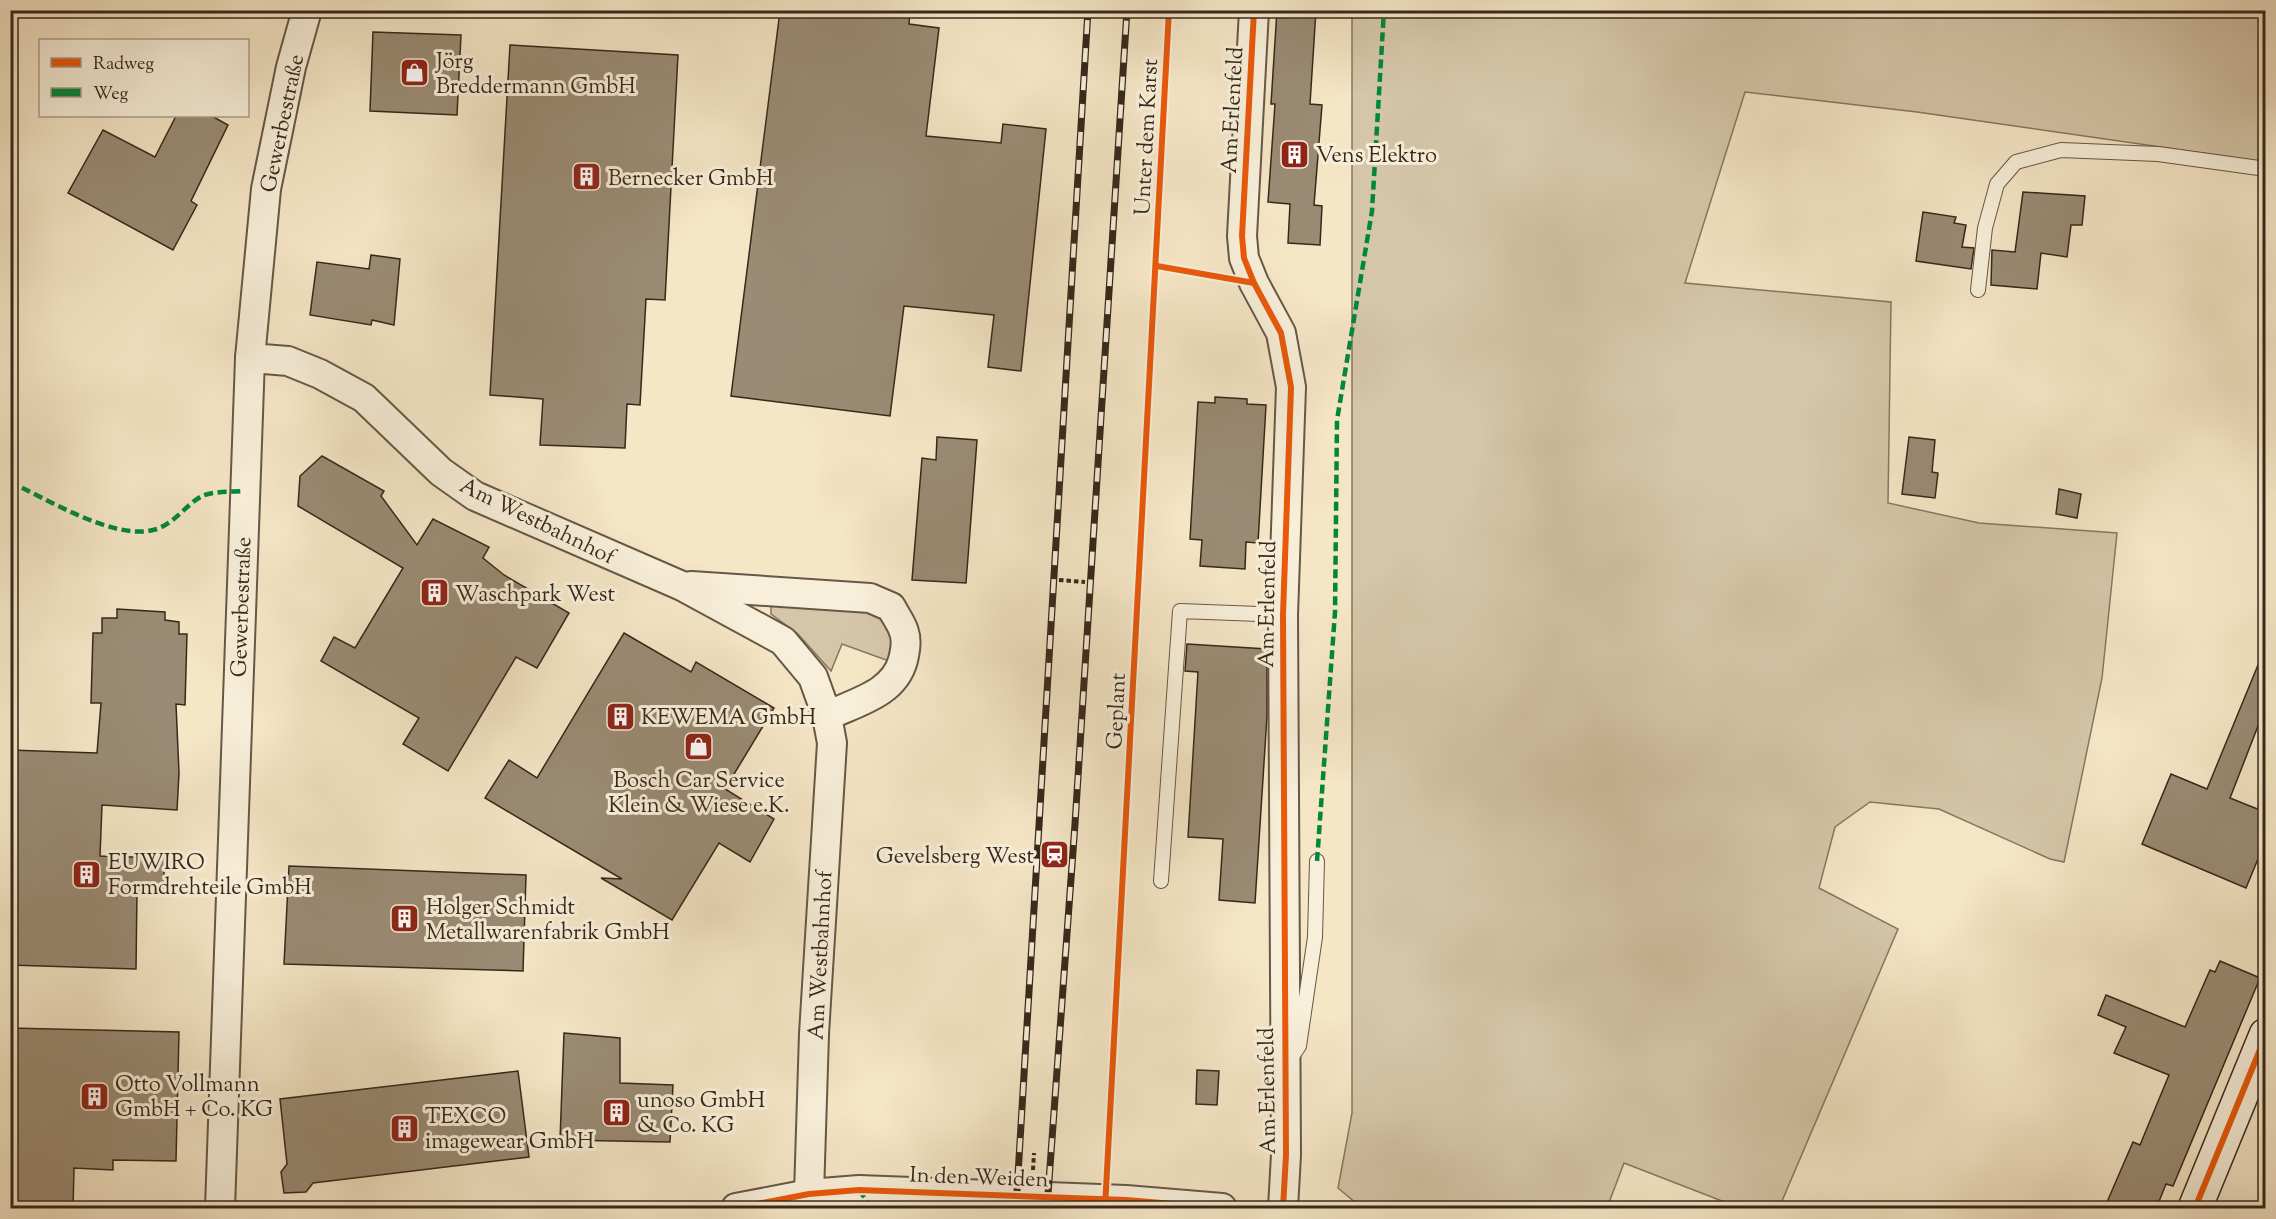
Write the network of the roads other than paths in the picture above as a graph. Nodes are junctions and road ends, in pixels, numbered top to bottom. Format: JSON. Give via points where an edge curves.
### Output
{"nodes":[{"id":1,"x":307,"y":10,"type":"edge"},
{"id":2,"x":1254,"y":10,"type":"edge"},
{"id":3,"x":2265,"y":169,"type":"edge"},
{"id":4,"x":1978,"y":290,"type":"dead end"},
{"id":5,"x":250,"y":358,"type":"junction"},
{"id":6,"x":682,"y":586,"type":"junction"},
{"id":7,"x":1283,"y":615,"type":"junction"},
{"id":8,"x":827,"y":716,"type":"junction"},
{"id":9,"x":1317,"y":861,"type":"dead end"},
{"id":10,"x":1161,"y":881,"type":"dead end"},
{"id":11,"x":2265,"y":1035,"type":"edge"},
{"id":12,"x":1284,"y":1068,"type":"junction"},
{"id":13,"x":809,"y":1194,"type":"junction"},
{"id":14,"x":220,"y":1209,"type":"edge"},
{"id":15,"x":736,"y":1209,"type":"edge"},
{"id":16,"x":1222,"y":1209,"type":"edge"},
{"id":17,"x":1283,"y":1209,"type":"edge"},
{"id":18,"x":2195,"y":1209,"type":"edge"}],
"edges":[{"from":1,"to":5,"type":"street","name":"Gewerbestraße","via":[[266,189]]},
{"from":2,"to":7,"type":"street","name":"Am Erlenfeld","via":[[1242,236],[1244,258],[1254,283],[1281,333],[1291,387]]},
{"from":3,"to":4,"type":"lane","via":[[2158,154],[2061,150],[2016,162],[1997,184],[1985,228]]},
{"from":5,"to":6,"type":"street","name":"Am Westbahnhof","via":[[288,361],[320,374],[364,398],[441,472],[475,496]]},
{"from":5,"to":14,"type":"street","name":"Gewerbestraße"},
{"from":6,"to":8,"type":"street","name":"Am Westbahnhof","via":[[783,641],[813,677]]},
{"from":6,"to":8,"type":"street","name":"Am Westbahnhof","via":[[870,598],[891,607],[905,632],[900,673],[882,691]]},
{"from":7,"to":10,"type":"lane","via":[[1180,611]]},
{"from":7,"to":12,"type":"street","name":"Am Erlenfeld"},
{"from":8,"to":13,"type":"street","name":"Am Westbahnhof","via":[[832,743],[813,1034]]},
{"from":9,"to":12,"type":"lane","via":[[1315,937],[1299,1046]]},
{"from":11,"to":18,"type":"main road"},
{"from":12,"to":17,"type":"street","name":"Am Erlenfeld"},
{"from":13,"to":15,"type":"street","name":"In den Weiden"},
{"from":13,"to":16,"type":"street","name":"In den Weiden","via":[[859,1190],[1031,1196]]}]}
